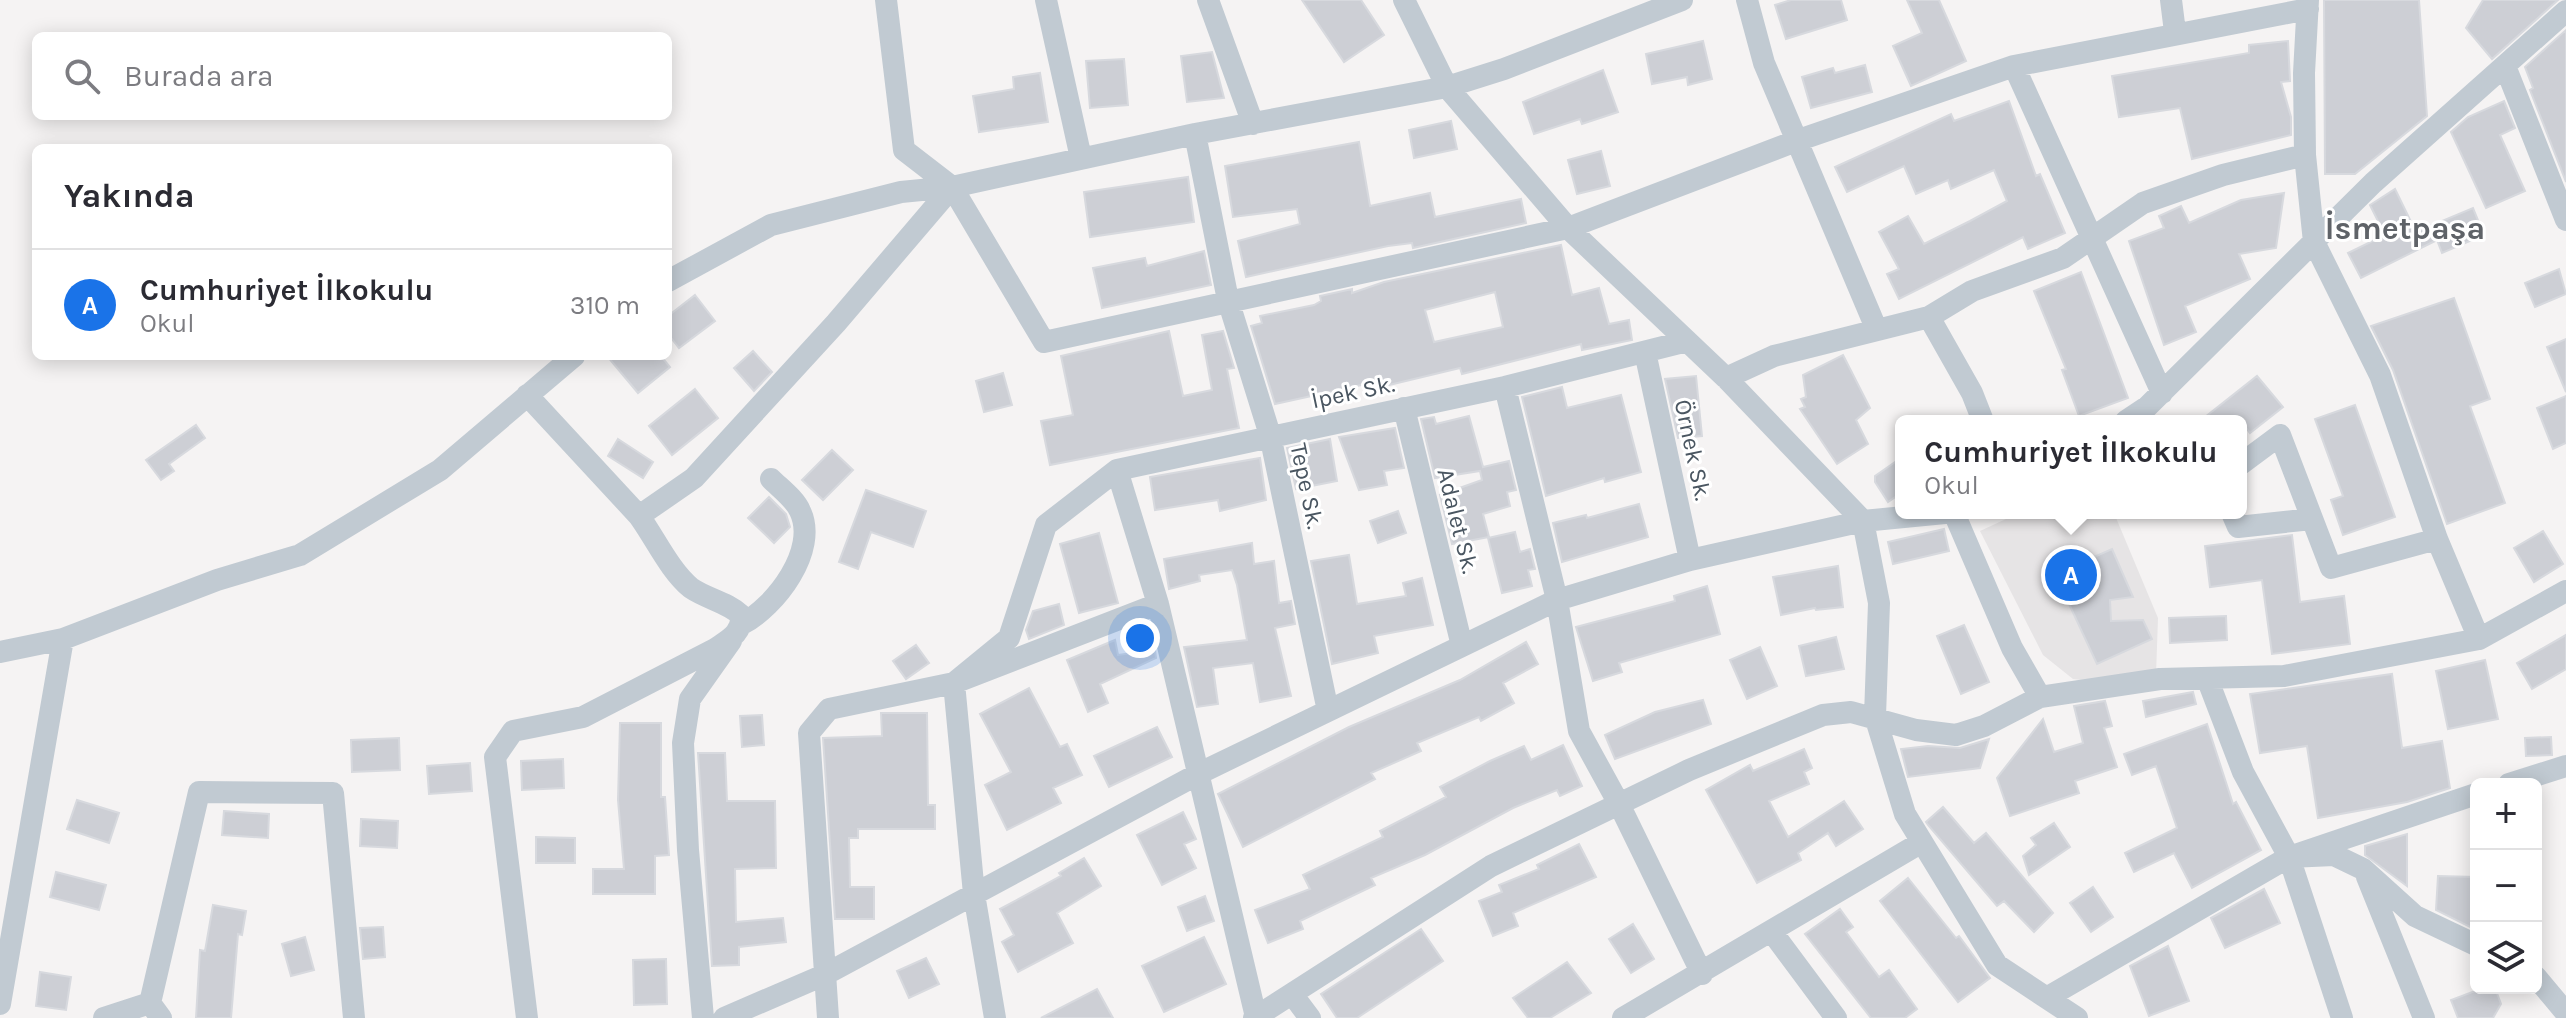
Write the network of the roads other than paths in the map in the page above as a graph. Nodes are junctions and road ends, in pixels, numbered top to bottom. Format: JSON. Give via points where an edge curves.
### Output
{"nodes":[{"id":1,"x":886,"y":0,"type":"edge"},
{"id":2,"x":1046,"y":0,"type":"edge"},
{"id":3,"x":1404,"y":0,"type":"edge"},
{"id":4,"x":1682,"y":0,"type":"edge"},
{"id":5,"x":1747,"y":0,"type":"edge"},
{"id":6,"x":2171,"y":0,"type":"edge"},
{"id":7,"x":1217,"y":3,"type":"edge"},
{"id":8,"x":2308,"y":4,"type":"edge"},
{"id":9,"x":2566,"y":11,"type":"edge"},
{"id":10,"x":2175,"y":32,"type":"junction"},
{"id":11,"x":2014,"y":66,"type":"junction"},
{"id":12,"x":2505,"y":66,"type":"junction"},
{"id":13,"x":1447,"y":87,"type":"junction"},
{"id":14,"x":1253,"y":124,"type":"junction"},
{"id":15,"x":1195,"y":134,"type":"junction"},
{"id":16,"x":1796,"y":141,"type":"junction"},
{"id":17,"x":2305,"y":155,"type":"junction"},
{"id":18,"x":1081,"y":158,"type":"junction"},
{"id":19,"x":952,"y":187,"type":"junction"},
{"id":20,"x":2566,"y":220,"type":"edge"},
{"id":21,"x":1568,"y":228,"type":"junction"},
{"id":22,"x":2090,"y":237,"type":"junction"},
{"id":23,"x":2314,"y":242,"type":"junction"},
{"id":24,"x":672,"y":279,"type":"edge"},
{"id":25,"x":1228,"y":300,"type":"junction"},
{"id":26,"x":1929,"y":317,"type":"junction"},
{"id":27,"x":1876,"y":328,"type":"junction"},
{"id":28,"x":1687,"y":341,"type":"junction"},
{"id":29,"x":1645,"y":352,"type":"junction"},
{"id":30,"x":569,"y":360,"type":"edge"},
{"id":31,"x":1726,"y":378,"type":"junction"},
{"id":32,"x":1505,"y":387,"type":"junction"},
{"id":33,"x":2162,"y":393,"type":"junction"},
{"id":34,"x":527,"y":395,"type":"junction"},
{"id":35,"x":1404,"y":408,"type":"junction"},
{"id":36,"x":1981,"y":415,"type":"edge"},
{"id":37,"x":2134,"y":415,"type":"edge"},
{"id":38,"x":1270,"y":435,"type":"junction"},
{"id":39,"x":2247,"y":460,"type":"edge"},
{"id":40,"x":1117,"y":470,"type":"junction"},
{"id":41,"x":771,"y":479,"type":"dead end"},
{"id":42,"x":639,"y":516,"type":"junction"},
{"id":43,"x":1895,"y":518,"type":"edge"},
{"id":44,"x":1957,"y":519,"type":"edge"},
{"id":45,"x":2235,"y":519,"type":"edge"},
{"id":46,"x":2312,"y":519,"type":"junction"},
{"id":47,"x":1863,"y":521,"type":"junction"},
{"id":48,"x":2437,"y":539,"type":"junction"},
{"id":49,"x":1690,"y":560,"type":"junction"},
{"id":50,"x":2566,"y":591,"type":"edge"},
{"id":51,"x":1557,"y":600,"type":"junction"},
{"id":52,"x":1158,"y":604,"type":"junction"},
{"id":53,"x":738,"y":630,"type":"junction"},
{"id":54,"x":63,"y":639,"type":"junction"},
{"id":55,"x":2479,"y":639,"type":"junction"},
{"id":56,"x":1462,"y":646,"type":"junction"},
{"id":57,"x":0,"y":652,"type":"edge"},
{"id":58,"x":2207,"y":678,"type":"junction"},
{"id":59,"x":954,"y":683,"type":"junction"},
{"id":60,"x":2040,"y":697,"type":"junction"},
{"id":61,"x":1328,"y":711,"type":"junction"},
{"id":62,"x":1875,"y":716,"type":"junction"},
{"id":63,"x":2566,"y":766,"type":"edge"},
{"id":64,"x":1200,"y":773,"type":"junction"},
{"id":65,"x":2528,"y":778,"type":"edge"},
{"id":66,"x":2470,"y":796,"type":"edge"},
{"id":67,"x":1619,"y":804,"type":"junction"},
{"id":68,"x":1922,"y":842,"type":"junction"},
{"id":69,"x":2289,"y":857,"type":"junction"},
{"id":70,"x":2363,"y":869,"type":"junction"},
{"id":71,"x":974,"y":894,"type":"junction"},
{"id":72,"x":1772,"y":932,"type":"junction"},
{"id":73,"x":2470,"y":942,"type":"edge"},
{"id":74,"x":1702,"y":974,"type":"junction"},
{"id":75,"x":824,"y":975,"type":"junction"},
{"id":76,"x":2542,"y":984,"type":"edge"},
{"id":77,"x":1292,"y":994,"type":"junction"},
{"id":78,"x":2048,"y":997,"type":"junction"},
{"id":79,"x":0,"y":1004,"type":"edge"},
{"id":80,"x":155,"y":1010,"type":"edge"},
{"id":81,"x":2566,"y":1013,"type":"edge"},
{"id":82,"x":1831,"y":1016,"type":"edge"},
{"id":83,"x":1255,"y":1017,"type":"edge"},
{"id":84,"x":104,"y":1018,"type":"edge"},
{"id":85,"x":354,"y":1018,"type":"edge"},
{"id":86,"x":527,"y":1018,"type":"edge"},
{"id":87,"x":703,"y":1018,"type":"edge"},
{"id":88,"x":724,"y":1018,"type":"edge"},
{"id":89,"x":828,"y":1018,"type":"edge"},
{"id":90,"x":995,"y":1018,"type":"edge"},
{"id":91,"x":1310,"y":1018,"type":"edge"},
{"id":92,"x":1623,"y":1018,"type":"edge"},
{"id":93,"x":2077,"y":1018,"type":"edge"},
{"id":94,"x":2342,"y":1018,"type":"edge"},
{"id":95,"x":2424,"y":1018,"type":"edge"}],
"edges":[{"from":1,"to":19,"type":"street","via":[[904,150]]},
{"from":2,"to":18,"type":"street"},
{"from":3,"to":13,"type":"street"},
{"from":4,"to":13,"type":"street"},
{"from":5,"to":16,"type":"street","via":[[1764,63]]},
{"from":6,"to":10,"type":"street"},
{"from":7,"to":14,"type":"street"},
{"from":8,"to":10,"type":"street"},
{"from":8,"to":17,"type":"street"},
{"from":9,"to":12,"type":"street"},
{"from":10,"to":11,"type":"street"},
{"from":11,"to":16,"type":"street"},
{"from":11,"to":22,"type":"street"},
{"from":12,"to":20,"type":"street"},
{"from":12,"to":23,"type":"street"},
{"from":13,"to":14,"type":"street"},
{"from":13,"to":21,"type":"street"},
{"from":14,"to":15,"type":"street"},
{"from":15,"to":18,"type":"street"},
{"from":15,"to":25,"type":"street","name":"Tepe Sk."},
{"from":16,"to":21,"type":"street"},
{"from":16,"to":27,"type":"street"},
{"from":17,"to":22,"type":"street","via":[[2223,175],[2143,203]]},
{"from":17,"to":23,"type":"street"},
{"from":18,"to":19,"type":"street"},
{"from":19,"to":24,"type":"street","via":[[901,192],[771,225]]},
{"from":19,"to":25,"type":"street","via":[[1044,342]]},
{"from":19,"to":42,"type":"street","via":[[694,478]]},
{"from":21,"to":25,"type":"street"},
{"from":21,"to":28,"type":"street"},
{"from":22,"to":26,"type":"street","via":[[2063,258],[1972,291]]},
{"from":22,"to":33,"type":"street"},
{"from":23,"to":33,"type":"street"},
{"from":23,"to":48,"type":"street","via":[[2380,375]]},
{"from":25,"to":38,"type":"street","name":"Tepe Sk."},
{"from":26,"to":27,"type":"street"},
{"from":26,"to":36,"type":"street"},
{"from":27,"to":31,"type":"street","via":[[1774,356]]},
{"from":28,"to":29,"type":"street","name":"İpek Sk."},
{"from":28,"to":31,"type":"street"},
{"from":29,"to":32,"type":"street","name":"İpek Sk."},
{"from":29,"to":49,"type":"street","name":"Örnek Sk."},
{"from":30,"to":34,"type":"street"},
{"from":31,"to":47,"type":"street"},
{"from":32,"to":35,"type":"street","name":"İpek Sk."},
{"from":32,"to":51,"type":"street"},
{"from":33,"to":37,"type":"street"},
{"from":34,"to":42,"type":"street"},
{"from":34,"to":54,"type":"street","via":[[440,470],[300,555],[217,580]]},
{"from":35,"to":38,"type":"street","name":"İpek Sk."},
{"from":35,"to":56,"type":"street","name":"Adalet Sk."},
{"from":38,"to":40,"type":"street","name":"İpek Sk."},
{"from":38,"to":61,"type":"street","name":"Tepe Sk."},
{"from":39,"to":46,"type":"street","via":[[2280,435]]},
{"from":40,"to":52,"type":"street"},
{"from":40,"to":59,"type":"street","name":"İpek Sk.","via":[[1046,525],[1009,638]]},
{"from":41,"to":53,"type":"street","via":[[800,510],[804,527],[799,552],[779,597]]},
{"from":42,"to":53,"type":"street","via":[[687,584],[741,615]]},
{"from":43,"to":47,"type":"street"},
{"from":44,"to":60,"type":"street","via":[[2012,648]]},
{"from":45,"to":46,"type":"street","via":[[2238,527]]},
{"from":46,"to":48,"type":"street","via":[[2331,568]]},
{"from":47,"to":49,"type":"street"},
{"from":47,"to":62,"type":"street","via":[[1879,603]]},
{"from":48,"to":55,"type":"street"},
{"from":49,"to":51,"type":"street"},
{"from":50,"to":55,"type":"street"},
{"from":51,"to":56,"type":"street"},
{"from":51,"to":67,"type":"street","via":[[1579,731]]},
{"from":52,"to":59,"type":"street"},
{"from":52,"to":64,"type":"street"},
{"from":53,"to":86,"type":"street","via":[[676,671],[583,717],[513,731],[495,757]]},
{"from":53,"to":87,"type":"street","via":[[690,699],[684,732]]},
{"from":54,"to":57,"type":"street"},
{"from":54,"to":79,"type":"street"},
{"from":55,"to":58,"type":"street","via":[[2284,676]]},
{"from":56,"to":61,"type":"street"},
{"from":58,"to":60,"type":"street","via":[[2160,679]]},
{"from":58,"to":69,"type":"street","via":[[2243,772]]},
{"from":59,"to":71,"type":"street"},
{"from":59,"to":75,"type":"street","via":[[829,709],[809,733]]},
{"from":60,"to":62,"type":"street","via":[[1956,735],[1916,730]]},
{"from":61,"to":64,"type":"street"},
{"from":62,"to":67,"type":"street","via":[[1823,715]]},
{"from":62,"to":68,"type":"street","via":[[1905,814]]},
{"from":63,"to":65,"type":"street"},
{"from":64,"to":71,"type":"street"},
{"from":64,"to":83,"type":"street"},
{"from":66,"to":69,"type":"street"},
{"from":67,"to":74,"type":"street"},
{"from":67,"to":77,"type":"street","via":[[1491,866]]},
{"from":68,"to":72,"type":"street"},
{"from":68,"to":78,"type":"street","via":[[1997,965]]},
{"from":69,"to":70,"type":"street","via":[[2334,855]]},
{"from":69,"to":78,"type":"street"},
{"from":69,"to":94,"type":"street"},
{"from":70,"to":73,"type":"street","via":[[2415,916]]},
{"from":70,"to":95,"type":"street"},
{"from":71,"to":75,"type":"street"},
{"from":71,"to":90,"type":"street"},
{"from":72,"to":74,"type":"street"},
{"from":72,"to":82,"type":"street"},
{"from":74,"to":92,"type":"street"},
{"from":75,"to":88,"type":"street"},
{"from":75,"to":89,"type":"street"},
{"from":76,"to":81,"type":"street"},
{"from":77,"to":83,"type":"street"},
{"from":77,"to":91,"type":"street"},
{"from":78,"to":93,"type":"street"},
{"from":80,"to":84,"type":"street"},
{"from":80,"to":85,"type":"street","via":[[199,792],[333,793]]}]}
